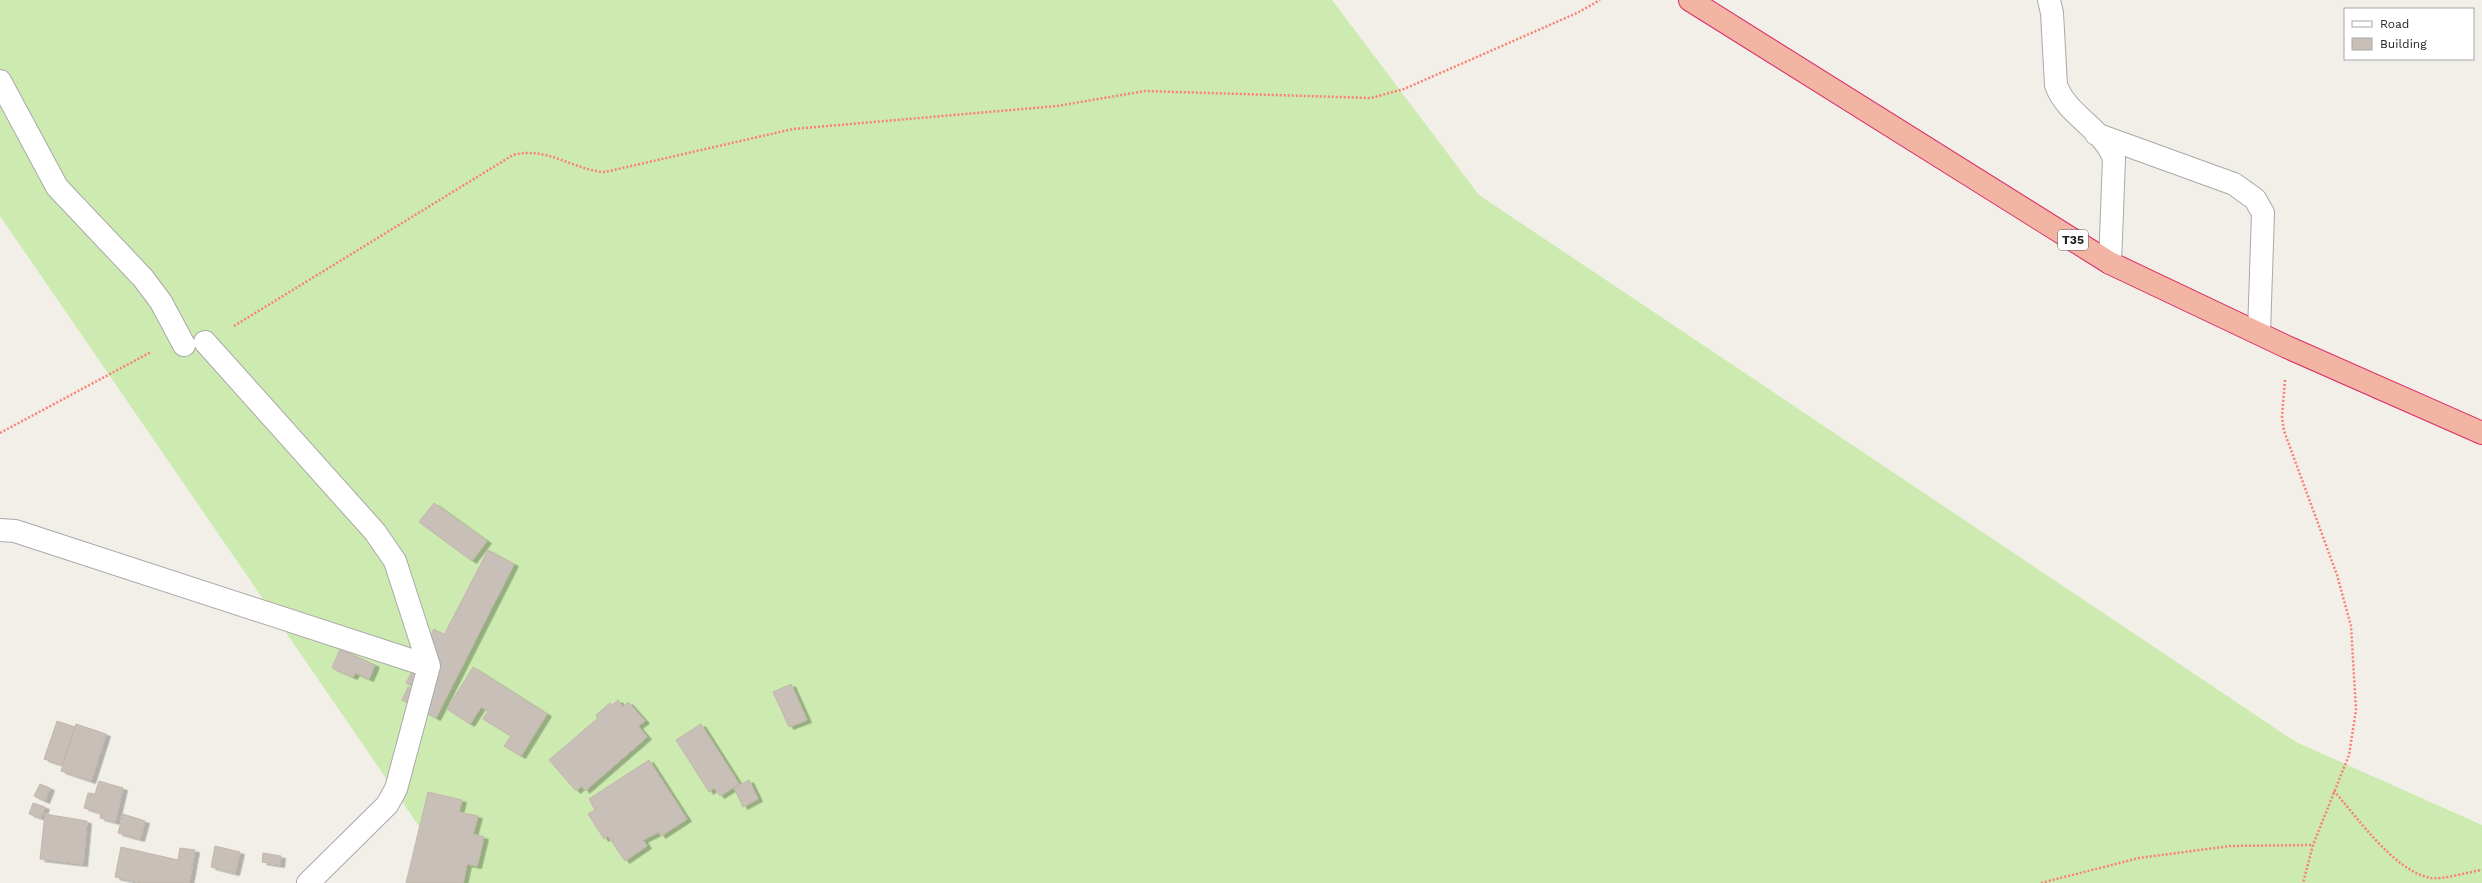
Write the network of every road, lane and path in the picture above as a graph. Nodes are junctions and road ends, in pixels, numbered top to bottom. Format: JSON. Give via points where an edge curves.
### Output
{"nodes":[{"id":1,"x":1600,"y":0,"type":"edge"},
{"id":2,"x":1690,"y":0,"type":"edge"},
{"id":3,"x":2049,"y":0,"type":"edge"},
{"id":4,"x":0,"y":81,"type":"edge"},
{"id":5,"x":2096,"y":134,"type":"junction"},
{"id":6,"x":2110,"y":263,"type":"junction"},
{"id":7,"x":2259,"y":333,"type":"junction"},
{"id":8,"x":195,"y":344,"type":"junction"},
{"id":9,"x":2287,"y":347,"type":"junction"},
{"id":10,"x":0,"y":433,"type":"edge"},
{"id":11,"x":2482,"y":433,"type":"edge"},
{"id":12,"x":0,"y":530,"type":"edge"},
{"id":13,"x":429,"y":666,"type":"junction"},
{"id":14,"x":2334,"y":791,"type":"junction"},
{"id":15,"x":2313,"y":845,"type":"junction"},
{"id":16,"x":2482,"y":870,"type":"edge"},
{"id":17,"x":308,"y":883,"type":"edge"},
{"id":18,"x":2041,"y":883,"type":"edge"},
{"id":19,"x":2303,"y":883,"type":"edge"}],
"edges":[{"from":1,"to":8,"type":"path","via":[[1577,13],[1404,88],[1371,98],[1145,91],[1057,106],[793,129],[605,172],[590,170],[537,152],[513,155]]},
{"from":2,"to":6,"type":"highway","number":"T35"},
{"from":3,"to":5,"type":"street","via":[[2056,85],[2060,96]]},
{"from":4,"to":8,"type":"street","via":[[57,186],[147,284]]},
{"from":5,"to":6,"type":"street","via":[[2107,144],[2114,159]]},
{"from":5,"to":7,"type":"street","via":[[2234,184],[2255,199],[2263,213]]},
{"from":6,"to":7,"type":"highway","number":"T35"},
{"from":7,"to":9,"type":"highway","number":"T35"},
{"from":8,"to":10,"type":"path","via":[[166,345],[157,349]]},
{"from":8,"to":13,"type":"street","via":[[375,532],[394,561]]},
{"from":9,"to":11,"type":"highway","number":"T35"},
{"from":9,"to":14,"type":"path","via":[[2282,417],[2284,431],[2337,575],[2351,626],[2356,710],[2349,755]]},
{"from":12,"to":13,"type":"street","via":[[15,531]]},
{"from":13,"to":17,"type":"street","via":[[396,789],[388,805]]},
{"from":14,"to":15,"type":"path"},
{"from":14,"to":16,"type":"path","via":[[2387,850],[2420,875],[2432,878]]},
{"from":15,"to":18,"type":"path","via":[[2230,846],[2139,858]]},
{"from":15,"to":19,"type":"path"}]}
